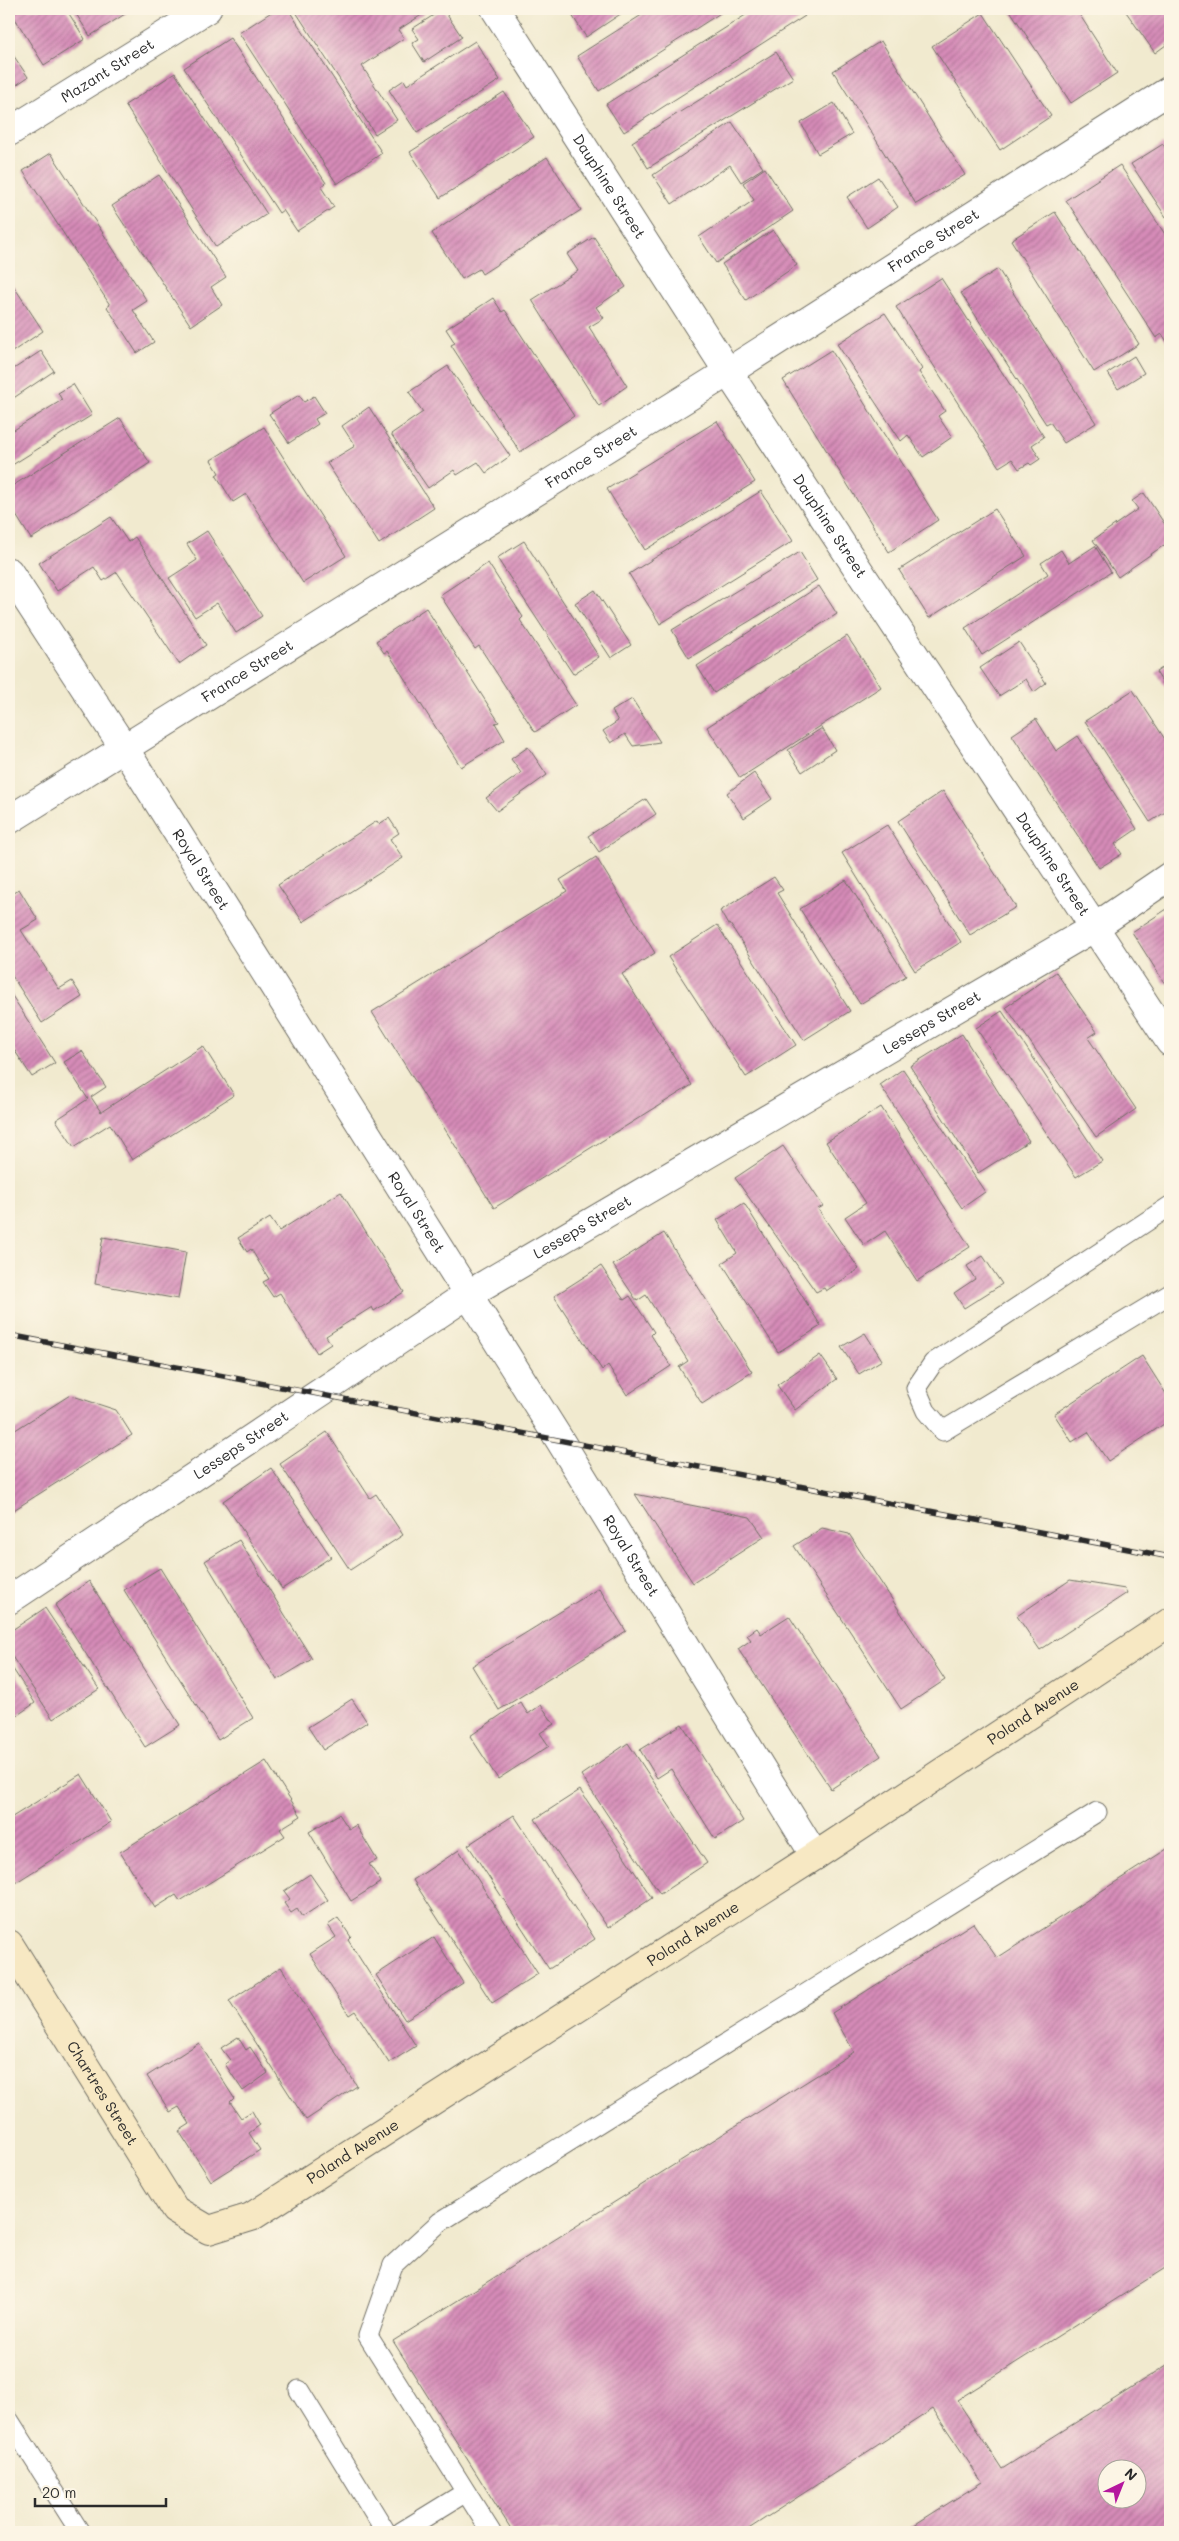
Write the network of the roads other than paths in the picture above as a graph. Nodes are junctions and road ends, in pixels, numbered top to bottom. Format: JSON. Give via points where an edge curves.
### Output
{"nodes":[{"id":1,"x":207,"y":9,"type":"edge"},
{"id":2,"x":495,"y":9,"type":"edge"},
{"id":3,"x":1170,"y":90,"type":"edge"},
{"id":4,"x":9,"y":132,"type":"edge"},
{"id":5,"x":728,"y":372,"type":"junction"},
{"id":6,"x":9,"y":572,"type":"edge"},
{"id":7,"x":124,"y":748,"type":"junction"},
{"id":8,"x":9,"y":820,"type":"edge"},
{"id":9,"x":1170,"y":876,"type":"edge"},
{"id":10,"x":1095,"y":926,"type":"junction"},
{"id":11,"x":1170,"y":1042,"type":"edge"},
{"id":12,"x":1170,"y":1206,"type":"edge"},
{"id":13,"x":1170,"y":1294,"type":"edge"},
{"id":14,"x":467,"y":1295,"type":"junction"},
{"id":15,"x":9,"y":1600,"type":"edge"},
{"id":16,"x":1170,"y":1622,"type":"edge"},
{"id":17,"x":1097,"y":1812,"type":"dead end"},
{"id":18,"x":815,"y":1856,"type":"junction"},
{"id":19,"x":9,"y":1944,"type":"edge"},
{"id":20,"x":209,"y":2230,"type":"joint"},
{"id":21,"x":299,"y":2390,"type":"dead end"},
{"id":22,"x":9,"y":2420,"type":"edge"},
{"id":23,"x":466,"y":2492,"type":"junction"},
{"id":24,"x":80,"y":2532,"type":"edge"},
{"id":25,"x":386,"y":2532,"type":"edge"},
{"id":26,"x":401,"y":2532,"type":"edge"},
{"id":27,"x":490,"y":2532,"type":"edge"}],
"edges":[{"from":1,"to":4,"type":"street","name":"Mazant Street"},
{"from":2,"to":5,"type":"street","name":"Dauphine Street"},
{"from":3,"to":5,"type":"street","name":"France Street"},
{"from":5,"to":7,"type":"street","name":"France Street"},
{"from":5,"to":10,"type":"street","name":"Dauphine Street"},
{"from":6,"to":7,"type":"street","name":"Royal Street"},
{"from":7,"to":8,"type":"street","name":"France Street"},
{"from":7,"to":14,"type":"street","name":"Royal Street"},
{"from":9,"to":10,"type":"street","name":"Lesseps Street"},
{"from":10,"to":11,"type":"street","name":"Dauphine Street"},
{"from":10,"to":14,"type":"street","name":"Lesseps Street"},
{"from":12,"to":13,"type":"lane","via":[[933,1364],[916,1388],[926,1411],[943,1431]]},
{"from":14,"to":15,"type":"street","name":"Lesseps Street"},
{"from":14,"to":18,"type":"street","name":"Royal Street"},
{"from":16,"to":18,"type":"street","name":"Poland Avenue"},
{"from":17,"to":23,"type":"lane","via":[[440,2222],[393,2265],[368,2336]]},
{"from":18,"to":20,"type":"street","name":"Poland Avenue","via":[[250,2217]]},
{"from":19,"to":20,"type":"street","name":"Chartres Street","via":[[175,2210]]},
{"from":21,"to":25,"type":"lane"},
{"from":22,"to":24,"type":"lane"},
{"from":23,"to":26,"type":"lane"},
{"from":23,"to":27,"type":"lane"}]}
